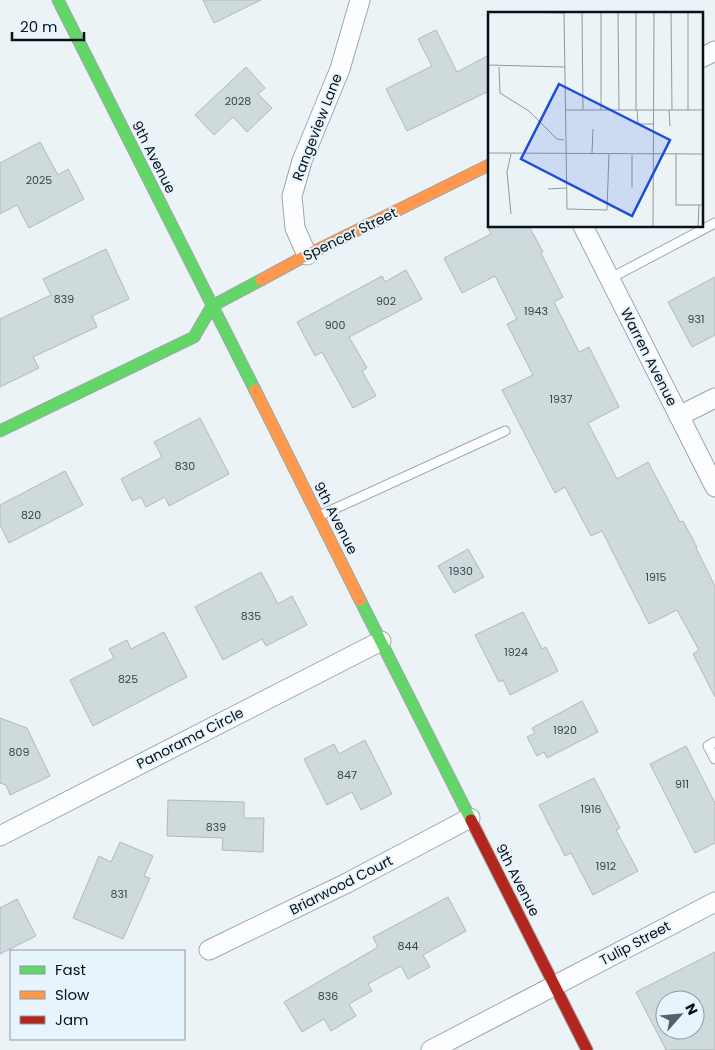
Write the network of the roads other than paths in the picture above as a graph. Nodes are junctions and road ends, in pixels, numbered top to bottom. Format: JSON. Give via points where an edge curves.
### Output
{"nodes":[{"id":1,"x":58,"y":0,"type":"edge"},
{"id":2,"x":360,"y":0,"type":"edge"},
{"id":3,"x":715,"y":51,"type":"edge"},
{"id":4,"x":702,"y":58,"type":"edge"},
{"id":5,"x":488,"y":165,"type":"edge"},
{"id":6,"x":715,"y":223,"type":"edge"},
{"id":7,"x":584,"y":228,"type":"edge"},
{"id":8,"x":307,"y":254,"type":"junction"},
{"id":9,"x":610,"y":279,"type":"junction"},
{"id":10,"x":212,"y":306,"type":"junction"},
{"id":11,"x":715,"y":398,"type":"edge"},
{"id":12,"x":679,"y":416,"type":"junction"},
{"id":13,"x":0,"y":431,"type":"edge"},
{"id":14,"x":505,"y":431,"type":"dead end"},
{"id":15,"x":715,"y":487,"type":"edge"},
{"id":16,"x":318,"y":516,"type":"junction"},
{"id":17,"x":381,"y":641,"type":"junction"},
{"id":18,"x":715,"y":742,"type":"edge"},
{"id":19,"x":715,"y":759,"type":"edge"},
{"id":20,"x":470,"y":818,"type":"junction"},
{"id":21,"x":0,"y":836,"type":"edge"},
{"id":22,"x":715,"y":902,"type":"edge"},
{"id":23,"x":209,"y":950,"type":"dead end"},
{"id":24,"x":554,"y":985,"type":"junction"},
{"id":25,"x":431,"y":1050,"type":"edge"},
{"id":26,"x":587,"y":1050,"type":"edge"}],
"edges":[{"from":1,"to":10,"type":"main road","name":"9th Avenue"},
{"from":2,"to":8,"type":"street","name":"Rangeview Lane","via":[[340,69],[302,161],[292,196],[295,228]]},
{"from":3,"to":4,"type":"street"},
{"from":5,"to":8,"type":"main road","name":"Spencer Street"},
{"from":6,"to":9,"type":"lane"},
{"from":7,"to":9,"type":"street","name":"Warren Avenue"},
{"from":8,"to":10,"type":"main road","name":"Spencer Street"},
{"from":9,"to":12,"type":"street","name":"Warren Avenue"},
{"from":10,"to":13,"type":"main road","via":[[194,337]]},
{"from":10,"to":16,"type":"main road","name":"9th Avenue"},
{"from":11,"to":12,"type":"street"},
{"from":12,"to":15,"type":"street","name":"Warren Avenue"},
{"from":14,"to":16,"type":"lane"},
{"from":16,"to":17,"type":"main road","name":"9th Avenue"},
{"from":17,"to":20,"type":"main road","name":"9th Avenue"},
{"from":17,"to":21,"type":"street","name":"Panorama Circle"},
{"from":18,"to":19,"type":"lane","via":[[708,746]]},
{"from":20,"to":23,"type":"street","name":"Briarwood Court"},
{"from":20,"to":24,"type":"main road","name":"9th Avenue"},
{"from":22,"to":24,"type":"street","name":"Tulip Street"},
{"from":24,"to":25,"type":"street","name":"Tulip Street"},
{"from":24,"to":26,"type":"main road","name":"9th Avenue"}]}
